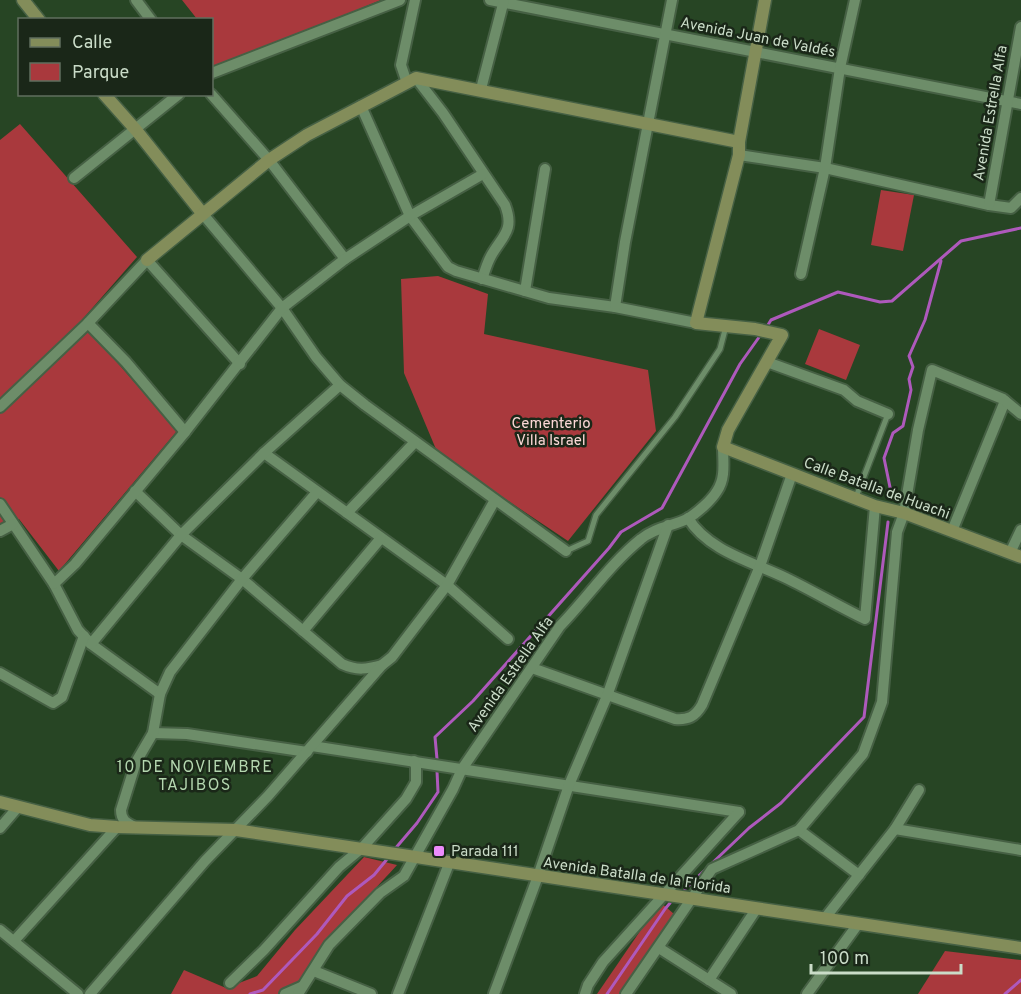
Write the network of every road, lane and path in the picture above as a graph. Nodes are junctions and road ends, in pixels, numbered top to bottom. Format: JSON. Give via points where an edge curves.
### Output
{"nodes":[{"id":1,"x":23,"y":0,"type":"edge"},
{"id":2,"x":136,"y":0,"type":"edge"},
{"id":3,"x":399,"y":0,"type":"edge"},
{"id":4,"x":415,"y":0,"type":"edge"},
{"id":5,"x":490,"y":0,"type":"edge"},
{"id":6,"x":672,"y":0,"type":"edge"},
{"id":7,"x":765,"y":0,"type":"edge"},
{"id":8,"x":855,"y":0,"type":"edge"},
{"id":9,"x":504,"y":1,"type":"edge"},
{"id":10,"x":37,"y":18,"type":"edge"},
{"id":11,"x":150,"y":18,"type":"edge"},
{"id":12,"x":1021,"y":27,"type":"edge"},
{"id":13,"x":666,"y":34,"type":"junction"},
{"id":14,"x":755,"y":52,"type":"junction"},
{"id":15,"x":840,"y":68,"type":"junction"},
{"id":16,"x":213,"y":74,"type":"edge"},
{"id":17,"x":412,"y":81,"type":"junction"},
{"id":18,"x":481,"y":89,"type":"junction"},
{"id":19,"x":106,"y":96,"type":"edge"},
{"id":20,"x":177,"y":96,"type":"edge"},
{"id":21,"x":213,"y":96,"type":"edge"},
{"id":22,"x":1006,"y":101,"type":"junction"},
{"id":23,"x":1021,"y":104,"type":"edge"},
{"id":24,"x":361,"y":106,"type":"junction"},
{"id":25,"x":648,"y":124,"type":"junction"},
{"id":26,"x":136,"y":130,"type":"junction"},
{"id":27,"x":739,"y":149,"type":"junction"},
{"id":28,"x":268,"y":160,"type":"junction"},
{"id":29,"x":825,"y":168,"type":"junction"},
{"id":30,"x":545,"y":170,"type":"dead end"},
{"id":31,"x":483,"y":174,"type":"junction"},
{"id":32,"x":74,"y":178,"type":"dead end"},
{"id":33,"x":1021,"y":198,"type":"edge"},
{"id":34,"x":989,"y":206,"type":"junction"},
{"id":35,"x":202,"y":213,"type":"junction"},
{"id":36,"x":410,"y":216,"type":"junction"},
{"id":37,"x":345,"y":259,"type":"junction"},
{"id":38,"x":147,"y":260,"type":"junction"},
{"id":39,"x":801,"y":274,"type":"dead end"},
{"id":40,"x":482,"y":279,"type":"junction"},
{"id":41,"x":525,"y":291,"type":"junction"},
{"id":42,"x":615,"y":307,"type":"junction"},
{"id":43,"x":282,"y":308,"type":"junction"},
{"id":44,"x":696,"y":322,"type":"junction"},
{"id":45,"x":88,"y":323,"type":"junction"},
{"id":46,"x":726,"y":326,"type":"junction"},
{"id":47,"x":767,"y":362,"type":"junction"},
{"id":48,"x":240,"y":364,"type":"junction"},
{"id":49,"x":340,"y":385,"type":"junction"},
{"id":50,"x":1005,"y":401,"type":"junction"},
{"id":51,"x":0,"y":407,"type":"edge"},
{"id":52,"x":888,"y":414,"type":"joint"},
{"id":53,"x":1021,"y":414,"type":"edge"},
{"id":54,"x":185,"y":432,"type":"junction"},
{"id":55,"x":415,"y":442,"type":"junction"},
{"id":56,"x":723,"y":447,"type":"junction"},
{"id":57,"x":264,"y":453,"type":"junction"},
{"id":58,"x":792,"y":474,"type":"junction"},
{"id":59,"x":135,"y":491,"type":"junction"},
{"id":60,"x":317,"y":492,"type":"junction"},
{"id":61,"x":856,"y":499,"type":"junction"},
{"id":62,"x":495,"y":500,"type":"junction"},
{"id":63,"x":0,"y":504,"type":"edge"},
{"id":64,"x":875,"y":506,"type":"junction"},
{"id":65,"x":347,"y":513,"type":"junction"},
{"id":66,"x":904,"y":513,"type":"junction"},
{"id":67,"x":688,"y":518,"type":"junction"},
{"id":68,"x":13,"y":524,"type":"junction"},
{"id":69,"x":669,"y":525,"type":"junction"},
{"id":70,"x":1021,"y":530,"type":"edge"},
{"id":71,"x":0,"y":531,"type":"edge"},
{"id":72,"x":952,"y":531,"type":"junction"},
{"id":73,"x":181,"y":535,"type":"junction"},
{"id":74,"x":381,"y":538,"type":"junction"},
{"id":75,"x":566,"y":551,"type":"joint"},
{"id":76,"x":1015,"y":555,"type":"edge"},
{"id":77,"x":760,"y":566,"type":"junction"},
{"id":78,"x":242,"y":579,"type":"junction"},
{"id":79,"x":54,"y":584,"type":"junction"},
{"id":80,"x":447,"y":585,"type":"junction"},
{"id":81,"x":303,"y":630,"type":"junction"},
{"id":82,"x":508,"y":639,"type":"dead end"},
{"id":83,"x":88,"y":640,"type":"junction"},
{"id":84,"x":382,"y":665,"type":"junction"},
{"id":85,"x":532,"y":668,"type":"junction"},
{"id":86,"x":0,"y":673,"type":"edge"},
{"id":87,"x":160,"y":694,"type":"junction"},
{"id":88,"x":607,"y":696,"type":"junction"},
{"id":89,"x":153,"y":733,"type":"junction"},
{"id":90,"x":309,"y":749,"type":"junction"},
{"id":91,"x":414,"y":761,"type":"junction"},
{"id":92,"x":462,"y":769,"type":"junction"},
{"id":93,"x":569,"y":785,"type":"junction"},
{"id":94,"x":919,"y":790,"type":"dead end"},
{"id":95,"x":0,"y":802,"type":"edge"},
{"id":96,"x":18,"y":807,"type":"junction"},
{"id":97,"x":117,"y":827,"type":"junction"},
{"id":98,"x":135,"y":827,"type":"junction"},
{"id":99,"x":0,"y":828,"type":"edge"},
{"id":100,"x":895,"y":829,"type":"junction"},
{"id":101,"x":236,"y":830,"type":"junction"},
{"id":102,"x":799,"y":830,"type":"junction"},
{"id":103,"x":362,"y":848,"type":"junction"},
{"id":104,"x":1021,"y":850,"type":"edge"},
{"id":105,"x":416,"y":856,"type":"junction"},
{"id":106,"x":450,"y":861,"type":"junction"},
{"id":107,"x":859,"y":874,"type":"junction"},
{"id":108,"x":538,"y":876,"type":"junction"},
{"id":109,"x":664,"y":894,"type":"junction"},
{"id":110,"x":694,"y":898,"type":"junction"},
{"id":111,"x":757,"y":908,"type":"junction"},
{"id":112,"x":825,"y":918,"type":"junction"},
{"id":113,"x":858,"y":924,"type":"junction"},
{"id":114,"x":0,"y":930,"type":"edge"},
{"id":115,"x":14,"y":941,"type":"junction"},
{"id":116,"x":659,"y":948,"type":"junction"},
{"id":117,"x":1021,"y":948,"type":"edge"},
{"id":118,"x":314,"y":971,"type":"junction"},
{"id":119,"x":709,"y":980,"type":"junction"},
{"id":120,"x":230,"y":983,"type":"dead end"},
{"id":121,"x":300,"y":990,"type":"edge"},
{"id":122,"x":78,"y":994,"type":"edge"},
{"id":123,"x":90,"y":994,"type":"edge"},
{"id":124,"x":285,"y":994,"type":"edge"},
{"id":125,"x":371,"y":994,"type":"edge"},
{"id":126,"x":398,"y":994,"type":"edge"},
{"id":127,"x":494,"y":994,"type":"edge"},
{"id":128,"x":585,"y":994,"type":"edge"},
{"id":129,"x":626,"y":994,"type":"edge"},
{"id":130,"x":730,"y":994,"type":"edge"},
{"id":131,"x":807,"y":994,"type":"edge"}],
"edges":[{"from":1,"to":10,"type":"street"},
{"from":2,"to":11,"type":"street"},
{"from":3,"to":16,"type":"street"},
{"from":4,"to":17,"type":"street","via":[[401,65]]},
{"from":5,"to":9,"type":"street","name":"Avenida Juan de Valdés"},
{"from":6,"to":13,"type":"street"},
{"from":7,"to":14,"type":"street"},
{"from":8,"to":15,"type":"street"},
{"from":9,"to":13,"type":"street","name":"Avenida Juan de Valdés"},
{"from":9,"to":18,"type":"street"},
{"from":12,"to":22,"type":"street","name":"Avenida Estrella Alfa"},
{"from":13,"to":14,"type":"street","name":"Avenida Juan de Valdés"},
{"from":13,"to":25,"type":"street"},
{"from":14,"to":15,"type":"street","name":"Avenida Juan de Valdés"},
{"from":14,"to":27,"type":"street"},
{"from":15,"to":22,"type":"street","name":"Avenida Juan de Valdés"},
{"from":15,"to":29,"type":"street"},
{"from":17,"to":18,"type":"street"},
{"from":17,"to":24,"type":"street"},
{"from":17,"to":31,"type":"street","via":[[443,113]]},
{"from":18,"to":25,"type":"street"},
{"from":19,"to":26,"type":"street"},
{"from":20,"to":26,"type":"street"},
{"from":21,"to":28,"type":"street"},
{"from":22,"to":23,"type":"street","name":"Avenida Juan de Valdés"},
{"from":22,"to":34,"type":"street","name":"Avenida Estrella Alfa"},
{"from":24,"to":28,"type":"street"},
{"from":24,"to":36,"type":"street"},
{"from":25,"to":27,"type":"street"},
{"from":25,"to":42,"type":"street"},
{"from":26,"to":32,"type":"street"},
{"from":26,"to":35,"type":"street"},
{"from":27,"to":29,"type":"street"},
{"from":27,"to":44,"type":"street"},
{"from":28,"to":35,"type":"street"},
{"from":28,"to":37,"type":"street"},
{"from":29,"to":34,"type":"street"},
{"from":29,"to":39,"type":"street"},
{"from":30,"to":41,"type":"street"},
{"from":31,"to":36,"type":"street"},
{"from":31,"to":40,"type":"street","via":[[505,206],[509,227]]},
{"from":33,"to":34,"type":"street","via":[[1011,208]]},
{"from":35,"to":38,"type":"street"},
{"from":35,"to":43,"type":"street"},
{"from":36,"to":37,"type":"street"},
{"from":36,"to":40,"type":"street","via":[[448,267]]},
{"from":37,"to":43,"type":"street"},
{"from":38,"to":45,"type":"street"},
{"from":38,"to":48,"type":"street"},
{"from":40,"to":41,"type":"street"},
{"from":41,"to":42,"type":"street"},
{"from":42,"to":44,"type":"street"},
{"from":43,"to":48,"type":"street"},
{"from":43,"to":49,"type":"street"},
{"from":44,"to":46,"type":"street"},
{"from":45,"to":51,"type":"street"},
{"from":45,"to":54,"type":"street"},
{"from":46,"to":47,"type":"street","name":"Avenida Estrella Alfa","via":[[776,333]]},
{"from":46,"to":75,"type":"lane","via":[[720,349],[675,417],[596,515],[588,541]]},
{"from":47,"to":52,"type":"street","via":[[844,390],[857,401]]},
{"from":47,"to":56,"type":"street","name":"Avenida Estrella Alfa","via":[[728,430]]},
{"from":48,"to":54,"type":"street"},
{"from":49,"to":55,"type":"street"},
{"from":49,"to":57,"type":"street"},
{"from":50,"to":53,"type":"street"},
{"from":50,"to":66,"type":"street","via":[[932,370]]},
{"from":50,"to":72,"type":"street"},
{"from":52,"to":61,"type":"lane"},
{"from":54,"to":59,"type":"street"},
{"from":55,"to":62,"type":"street"},
{"from":55,"to":65,"type":"street"},
{"from":56,"to":58,"type":"street","name":"Calle Batalla de Huachi"},
{"from":56,"to":67,"type":"street","name":"Avenida Estrella Alfa","via":[[722,482],[717,493]]},
{"from":57,"to":60,"type":"street"},
{"from":57,"to":73,"type":"street"},
{"from":58,"to":61,"type":"street","name":"Calle Batalla de Huachi"},
{"from":58,"to":77,"type":"street"},
{"from":59,"to":73,"type":"street"},
{"from":59,"to":79,"type":"street"},
{"from":60,"to":65,"type":"street"},
{"from":60,"to":78,"type":"street"},
{"from":61,"to":64,"type":"street","name":"Calle Batalla de Huachi"},
{"from":62,"to":75,"type":"street"},
{"from":62,"to":80,"type":"street"},
{"from":63,"to":68,"type":"street"},
{"from":64,"to":66,"type":"street","name":"Calle Batalla de Huachi"},
{"from":64,"to":77,"type":"street","via":[[865,619]]},
{"from":65,"to":74,"type":"street"},
{"from":66,"to":72,"type":"street","name":"Calle Batalla de Huachi"},
{"from":66,"to":102,"type":"street","via":[[897,532],[882,702],[863,754]]},
{"from":67,"to":69,"type":"street","name":"Avenida Estrella Alfa"},
{"from":67,"to":77,"type":"street","via":[[696,531],[713,543]]},
{"from":68,"to":71,"type":"street"},
{"from":68,"to":79,"type":"street"},
{"from":69,"to":85,"type":"street","name":"Avenida Estrella Alfa","via":[[642,538],[607,570],[560,626]]},
{"from":69,"to":88,"type":"street"},
{"from":70,"to":76,"type":"street"},
{"from":72,"to":76,"type":"street","name":"Calle Batalla de Huachi"},
{"from":73,"to":78,"type":"street"},
{"from":73,"to":83,"type":"street"},
{"from":74,"to":80,"type":"street"},
{"from":74,"to":81,"type":"street"},
{"from":77,"to":88,"type":"street","via":[[696,715],[675,719]]},
{"from":78,"to":81,"type":"street"},
{"from":78,"to":87,"type":"street","via":[[170,672]]},
{"from":79,"to":83,"type":"street","via":[[78,630]]},
{"from":80,"to":82,"type":"street"},
{"from":80,"to":84,"type":"street"},
{"from":81,"to":84,"type":"street","via":[[342,664],[354,669]]},
{"from":83,"to":86,"type":"street","via":[[62,697],[53,702]]},
{"from":83,"to":87,"type":"street"},
{"from":84,"to":90,"type":"street"},
{"from":85,"to":88,"type":"street"},
{"from":85,"to":92,"type":"street","name":"Avenida Estrella Alfa"},
{"from":87,"to":89,"type":"street"},
{"from":88,"to":93,"type":"street"},
{"from":89,"to":90,"type":"street"},
{"from":89,"to":98,"type":"street","via":[[136,762],[121,810],[124,822]]},
{"from":90,"to":91,"type":"street"},
{"from":90,"to":101,"type":"street"},
{"from":91,"to":92,"type":"street"},
{"from":91,"to":103,"type":"street","via":[[417,775],[413,789]]},
{"from":92,"to":93,"type":"street"},
{"from":92,"to":105,"type":"street","name":"Avenida Estrella Alfa"},
{"from":93,"to":108,"type":"street"},
{"from":93,"to":109,"type":"street","via":[[739,812]]},
{"from":94,"to":100,"type":"street"},
{"from":95,"to":96,"type":"street","name":"Avenida Batalla de la Florida"},
{"from":96,"to":97,"type":"street","name":"Avenida Batalla de la Florida","via":[[90,825]]},
{"from":96,"to":99,"type":"street"},
{"from":97,"to":98,"type":"street","name":"Avenida Batalla de la Florida"},
{"from":97,"to":115,"type":"street"},
{"from":98,"to":101,"type":"street","name":"Avenida Batalla de la Florida"},
{"from":100,"to":104,"type":"street"},
{"from":100,"to":107,"type":"street"},
{"from":101,"to":103,"type":"street","name":"Avenida Batalla de la Florida"},
{"from":101,"to":123,"type":"street"},
{"from":102,"to":107,"type":"street"},
{"from":102,"to":110,"type":"street","via":[[712,869]]},
{"from":103,"to":105,"type":"street","name":"Avenida Batalla de la Florida"},
{"from":103,"to":120,"type":"street","via":[[339,867]]},
{"from":105,"to":106,"type":"street","name":"Avenida Batalla de la Florida"},
{"from":105,"to":118,"type":"street","name":"Avenida Estrella Alfa","via":[[404,876],[380,893],[329,945]]},
{"from":106,"to":108,"type":"street","name":"Avenida Batalla de la Florida"},
{"from":106,"to":126,"type":"street"},
{"from":107,"to":112,"type":"street"},
{"from":108,"to":109,"type":"street","name":"Avenida Batalla de la Florida"},
{"from":108,"to":127,"type":"street"},
{"from":109,"to":110,"type":"street","name":"Avenida Batalla de la Florida"},
{"from":109,"to":128,"type":"street","via":[[603,962]]},
{"from":110,"to":111,"type":"street","name":"Avenida Batalla de la Florida"},
{"from":110,"to":116,"type":"street"},
{"from":111,"to":112,"type":"street","name":"Avenida Batalla de la Florida"},
{"from":111,"to":119,"type":"street"},
{"from":112,"to":113,"type":"street","name":"Avenida Batalla de la Florida"},
{"from":113,"to":117,"type":"street","name":"Avenida Batalla de la Florida"},
{"from":113,"to":131,"type":"street"},
{"from":114,"to":115,"type":"street"},
{"from":115,"to":122,"type":"street"},
{"from":116,"to":119,"type":"street"},
{"from":116,"to":129,"type":"street"},
{"from":118,"to":121,"type":"street","name":"Avenida Estrella Alfa"},
{"from":118,"to":125,"type":"street"},
{"from":119,"to":130,"type":"street"},
{"from":121,"to":124,"type":"street"}]}
